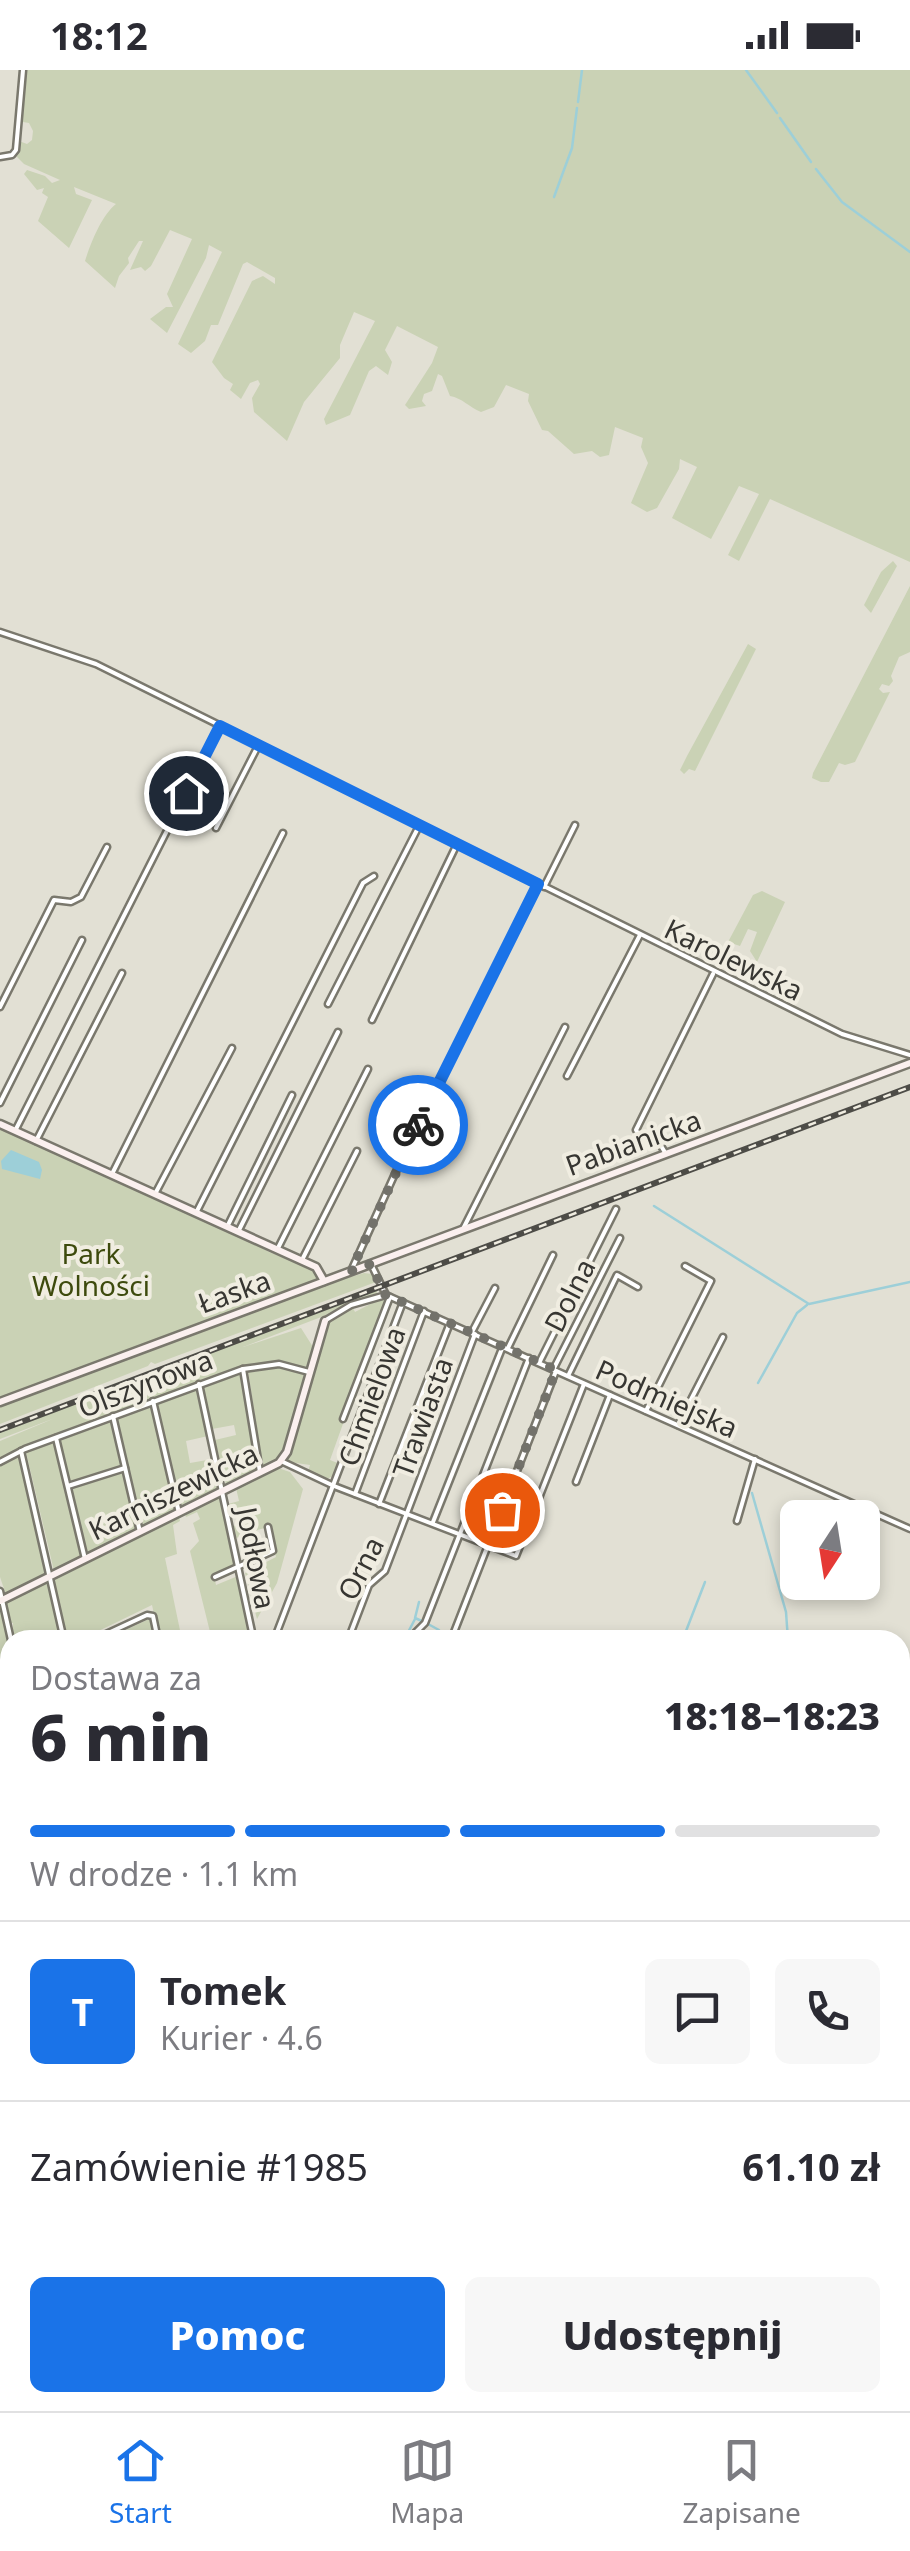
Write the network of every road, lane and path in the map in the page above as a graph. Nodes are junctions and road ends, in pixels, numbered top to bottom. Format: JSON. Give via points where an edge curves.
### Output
{"nodes":[{"id":1,"x":23,"y":70,"type":"edge"},
{"id":2,"x":0,"y":157,"type":"edge"},
{"id":3,"x":0,"y":632,"type":"edge"},
{"id":4,"x":220,"y":726,"type":"junction"},
{"id":5,"x":258,"y":746,"type":"junction"},
{"id":6,"x":575,"y":825,"type":"dead end"},
{"id":7,"x":419,"y":826,"type":"junction"},
{"id":8,"x":216,"y":828,"type":"dead end"},
{"id":9,"x":284,"y":832,"type":"dead end"},
{"id":10,"x":457,"y":844,"type":"junction"},
{"id":11,"x":107,"y":847,"type":"dead end"},
{"id":12,"x":374,"y":876,"type":"dead end"},
{"id":13,"x":541,"y":886,"type":"junction"},
{"id":14,"x":640,"y":935,"type":"junction"},
{"id":15,"x":82,"y":940,"type":"dead end"},
{"id":16,"x":714,"y":972,"type":"junction"},
{"id":17,"x":122,"y":973,"type":"dead end"},
{"id":18,"x":328,"y":1004,"type":"dead end"},
{"id":19,"x":0,"y":1007,"type":"edge"},
{"id":20,"x":372,"y":1020,"type":"dead end"},
{"id":21,"x":565,"y":1027,"type":"dead end"},
{"id":22,"x":338,"y":1032,"type":"dead end"},
{"id":23,"x":232,"y":1048,"type":"dead end"},
{"id":24,"x":910,"y":1059,"type":"edge"},
{"id":25,"x":368,"y":1069,"type":"dead end"},
{"id":26,"x":567,"y":1076,"type":"dead end"},
{"id":27,"x":292,"y":1095,"type":"dead end"},
{"id":28,"x":0,"y":1103,"type":"edge"},
{"id":29,"x":0,"y":1124,"type":"edge"},
{"id":30,"x":15,"y":1131,"type":"junction"},
{"id":31,"x":36,"y":1140,"type":"junction"},
{"id":32,"x":357,"y":1151,"type":"dead end"},
{"id":33,"x":666,"y":1154,"type":"junction"},
{"id":34,"x":112,"y":1174,"type":"junction"},
{"id":35,"x":156,"y":1194,"type":"junction"},
{"id":36,"x":616,"y":1208,"type":"dead end"},
{"id":37,"x":196,"y":1213,"type":"junction"},
{"id":38,"x":227,"y":1227,"type":"junction"},
{"id":39,"x":463,"y":1229,"type":"junction"},
{"id":40,"x":238,"y":1232,"type":"junction"},
{"id":41,"x":620,"y":1238,"type":"dead end"},
{"id":42,"x":277,"y":1250,"type":"junction"},
{"id":43,"x":554,"y":1255,"type":"dead end"},
{"id":44,"x":302,"y":1261,"type":"junction"},
{"id":45,"x":371,"y":1264,"type":"junction"},
{"id":46,"x":685,"y":1266,"type":"dead end"},
{"id":47,"x":351,"y":1271,"type":"junction"},
{"id":48,"x":324,"y":1281,"type":"junction"},
{"id":49,"x":638,"y":1287,"type":"dead end"},
{"id":50,"x":494,"y":1288,"type":"dead end"},
{"id":51,"x":388,"y":1296,"type":"junction"},
{"id":52,"x":404,"y":1302,"type":"junction"},
{"id":53,"x":424,"y":1311,"type":"junction"},
{"id":54,"x":325,"y":1321,"type":"joint"},
{"id":55,"x":450,"y":1322,"type":"junction"},
{"id":56,"x":474,"y":1333,"type":"junction"},
{"id":57,"x":723,"y":1337,"type":"dead end"},
{"id":58,"x":506,"y":1347,"type":"junction"},
{"id":59,"x":529,"y":1358,"type":"junction"},
{"id":60,"x":539,"y":1363,"type":"junction"},
{"id":61,"x":243,"y":1368,"type":"junction"},
{"id":62,"x":555,"y":1370,"type":"junction"},
{"id":63,"x":309,"y":1372,"type":"junction"},
{"id":64,"x":568,"y":1376,"type":"junction"},
{"id":65,"x":199,"y":1384,"type":"junction"},
{"id":66,"x":584,"y":1384,"type":"junction"},
{"id":67,"x":610,"y":1395,"type":"junction"},
{"id":68,"x":0,"y":1402,"type":"edge"},
{"id":69,"x":153,"y":1402,"type":"junction"},
{"id":70,"x":646,"y":1411,"type":"junction"},
{"id":71,"x":114,"y":1416,"type":"junction"},
{"id":72,"x":343,"y":1419,"type":"dead end"},
{"id":73,"x":678,"y":1426,"type":"junction"},
{"id":74,"x":56,"y":1438,"type":"junction"},
{"id":75,"x":21,"y":1451,"type":"junction"},
{"id":76,"x":755,"y":1459,"type":"junction"},
{"id":77,"x":281,"y":1461,"type":"junction"},
{"id":78,"x":0,"y":1462,"type":"edge"},
{"id":79,"x":125,"y":1468,"type":"junction"},
{"id":80,"x":260,"y":1473,"type":"junction"},
{"id":81,"x":576,"y":1482,"type":"dead end"},
{"id":82,"x":68,"y":1486,"type":"junction"},
{"id":83,"x":334,"y":1486,"type":"junction"},
{"id":84,"x":223,"y":1491,"type":"junction"},
{"id":85,"x":355,"y":1495,"type":"junction"},
{"id":86,"x":379,"y":1504,"type":"junction"},
{"id":87,"x":179,"y":1513,"type":"junction"},
{"id":88,"x":407,"y":1515,"type":"junction"},
{"id":89,"x":737,"y":1521,"type":"dead end"},
{"id":90,"x":432,"y":1524,"type":"junction"},
{"id":91,"x":268,"y":1527,"type":"dead end"},
{"id":92,"x":910,"y":1529,"type":"edge"},
{"id":93,"x":140,"y":1532,"type":"junction"},
{"id":94,"x":460,"y":1535,"type":"junction"},
{"id":95,"x":488,"y":1545,"type":"junction"},
{"id":96,"x":85,"y":1559,"type":"junction"},
{"id":97,"x":239,"y":1568,"type":"junction"},
{"id":98,"x":51,"y":1576,"type":"junction"},
{"id":99,"x":216,"y":1577,"type":"dead end"},
{"id":100,"x":1,"y":1598,"type":"edge"},
{"id":101,"x":9,"y":1630,"type":"edge"},
{"id":102,"x":62,"y":1630,"type":"edge"},
{"id":103,"x":114,"y":1630,"type":"edge"},
{"id":104,"x":156,"y":1630,"type":"edge"},
{"id":105,"x":252,"y":1630,"type":"edge"},
{"id":106,"x":278,"y":1630,"type":"edge"},
{"id":107,"x":352,"y":1630,"type":"edge"},
{"id":108,"x":419,"y":1630,"type":"edge"},
{"id":109,"x":456,"y":1630,"type":"edge"}],
"edges":[{"from":1,"to":2,"type":"street","via":[[16,150]]},
{"from":3,"to":4,"type":"street","name":"Karolewska","via":[[96,664]]},
{"from":4,"to":5,"type":"street","name":"Karolewska"},
{"from":4,"to":30,"type":"street"},
{"from":5,"to":7,"type":"street","name":"Karolewska"},
{"from":5,"to":8,"type":"street"},
{"from":6,"to":13,"type":"street"},
{"from":7,"to":10,"type":"street","name":"Karolewska"},
{"from":7,"to":18,"type":"street"},
{"from":9,"to":34,"type":"street"},
{"from":10,"to":13,"type":"street","name":"Karolewska"},
{"from":10,"to":20,"type":"street"},
{"from":11,"to":19,"type":"street","via":[[81,897],[54,900]]},
{"from":12,"to":37,"type":"street","via":[[363,883]]},
{"from":13,"to":14,"type":"street","name":"Karolewska"},
{"from":13,"to":47,"type":"street"},
{"from":14,"to":16,"type":"street","name":"Karolewska"},
{"from":14,"to":26,"type":"street"},
{"from":15,"to":28,"type":"street"},
{"from":16,"to":24,"type":"street","name":"Karolewska","via":[[856,1041]]},
{"from":16,"to":33,"type":"street","via":[[636,1130],[644,1143],[663,1144]]},
{"from":17,"to":31,"type":"street"},
{"from":21,"to":39,"type":"street"},
{"from":22,"to":40,"type":"street"},
{"from":23,"to":35,"type":"street"},
{"from":24,"to":33,"type":"main road","name":"Pabianicka"},
{"from":25,"to":42,"type":"street"},
{"from":27,"to":38,"type":"street"},
{"from":29,"to":30,"type":"main road"},
{"from":30,"to":31,"type":"main road"},
{"from":31,"to":34,"type":"main road"},
{"from":32,"to":44,"type":"street"},
{"from":33,"to":39,"type":"main road","name":"Pabianicka"},
{"from":34,"to":35,"type":"main road"},
{"from":35,"to":37,"type":"main road"},
{"from":36,"to":60,"type":"street"},
{"from":37,"to":38,"type":"main road"},
{"from":38,"to":40,"type":"main road"},
{"from":39,"to":45,"type":"main road","name":"Pabianicka"},
{"from":40,"to":42,"type":"main road"},
{"from":41,"to":62,"type":"street","name":"Dolna"},
{"from":42,"to":44,"type":"main road"},
{"from":43,"to":58,"type":"street"},
{"from":44,"to":48,"type":"main road"},
{"from":45,"to":47,"type":"main road","name":"Łaska"},
{"from":45,"to":51,"type":"street"},
{"from":46,"to":70,"type":"street","via":[[710,1281]]},
{"from":47,"to":48,"type":"main road","name":"Łaska"},
{"from":48,"to":68,"type":"main road","name":"Łaska"},
{"from":49,"to":64,"type":"street","via":[[617,1275]]},
{"from":50,"to":56,"type":"street","name":"Trawiasta"},
{"from":51,"to":52,"type":"street","name":"Podmiejska"},
{"from":51,"to":54,"type":"street","name":"Karniszewicka"},
{"from":51,"to":72,"type":"street"},
{"from":52,"to":53,"type":"street","name":"Podmiejska"},
{"from":52,"to":83,"type":"street"},
{"from":53,"to":55,"type":"street","name":"Podmiejska"},
{"from":53,"to":85,"type":"street","name":"Chmielowa"},
{"from":54,"to":63,"type":"main road","name":"Karniszewicka"},
{"from":55,"to":56,"type":"street","name":"Podmiejska"},
{"from":55,"to":86,"type":"street"},
{"from":56,"to":58,"type":"street","name":"Podmiejska"},
{"from":56,"to":88,"type":"street","name":"Trawiasta"},
{"from":57,"to":73,"type":"street"},
{"from":58,"to":59,"type":"street","name":"Podmiejska"},
{"from":58,"to":90,"type":"street"},
{"from":59,"to":60,"type":"street","name":"Podmiejska"},
{"from":59,"to":94,"type":"street"},
{"from":60,"to":62,"type":"street","name":"Podmiejska"},
{"from":61,"to":63,"type":"street","name":"Olszynowa","via":[[278,1364]]},
{"from":61,"to":65,"type":"street","name":"Olszynowa"},
{"from":61,"to":80,"type":"street"},
{"from":62,"to":64,"type":"street","name":"Podmiejska"},
{"from":62,"to":95,"type":"street","name":"Dolna"},
{"from":63,"to":77,"type":"main road","name":"Karniszewicka"},
{"from":64,"to":66,"type":"street","name":"Podmiejska"},
{"from":65,"to":69,"type":"street","name":"Olszynowa"},
{"from":65,"to":84,"type":"street","name":"Jodłowa"},
{"from":66,"to":67,"type":"street","name":"Podmiejska"},
{"from":66,"to":95,"type":"street","via":[[516,1556]]},
{"from":67,"to":70,"type":"street","name":"Podmiejska"},
{"from":67,"to":81,"type":"street"},
{"from":69,"to":71,"type":"street","name":"Olszynowa"},
{"from":69,"to":87,"type":"street"},
{"from":70,"to":73,"type":"street","name":"Podmiejska"},
{"from":71,"to":74,"type":"street","name":"Olszynowa"},
{"from":71,"to":79,"type":"street"},
{"from":73,"to":76,"type":"street","name":"Podmiejska"},
{"from":74,"to":75,"type":"street","name":"Olszynowa"},
{"from":74,"to":82,"type":"street"},
{"from":75,"to":78,"type":"street","name":"Olszynowa"},
{"from":75,"to":98,"type":"street"},
{"from":76,"to":89,"type":"street"},
{"from":76,"to":92,"type":"street","name":"Podmiejska"},
{"from":77,"to":80,"type":"main road","name":"Karniszewicka"},
{"from":77,"to":83,"type":"street"},
{"from":79,"to":82,"type":"street"},
{"from":79,"to":93,"type":"street"},
{"from":80,"to":84,"type":"main road","name":"Karniszewicka"},
{"from":82,"to":96,"type":"street"},
{"from":83,"to":85,"type":"street"},
{"from":83,"to":106,"type":"street"},
{"from":84,"to":87,"type":"main road","name":"Karniszewicka"},
{"from":84,"to":97,"type":"street","name":"Jodłowa"},
{"from":85,"to":86,"type":"street"},
{"from":86,"to":88,"type":"street"},
{"from":87,"to":93,"type":"main road","name":"Karniszewicka"},
{"from":88,"to":90,"type":"street"},
{"from":88,"to":107,"type":"street","name":"Orna","via":[[386,1571],[370,1584]]},
{"from":90,"to":94,"type":"street"},
{"from":91,"to":97,"type":"street","via":[[273,1551]]},
{"from":93,"to":96,"type":"main road","name":"Karniszewicka"},
{"from":94,"to":95,"type":"street"},
{"from":94,"to":108,"type":"street"},
{"from":95,"to":109,"type":"street","name":"Dolna"},
{"from":96,"to":98,"type":"main road","name":"Karniszewicka"},
{"from":97,"to":99,"type":"street"},
{"from":97,"to":105,"type":"street","name":"Jodłowa"},
{"from":98,"to":100,"type":"main road","name":"Karniszewicka"},
{"from":98,"to":102,"type":"street"},
{"from":100,"to":101,"type":"street"},
{"from":103,"to":104,"type":"street","via":[[147,1615]]}]}
